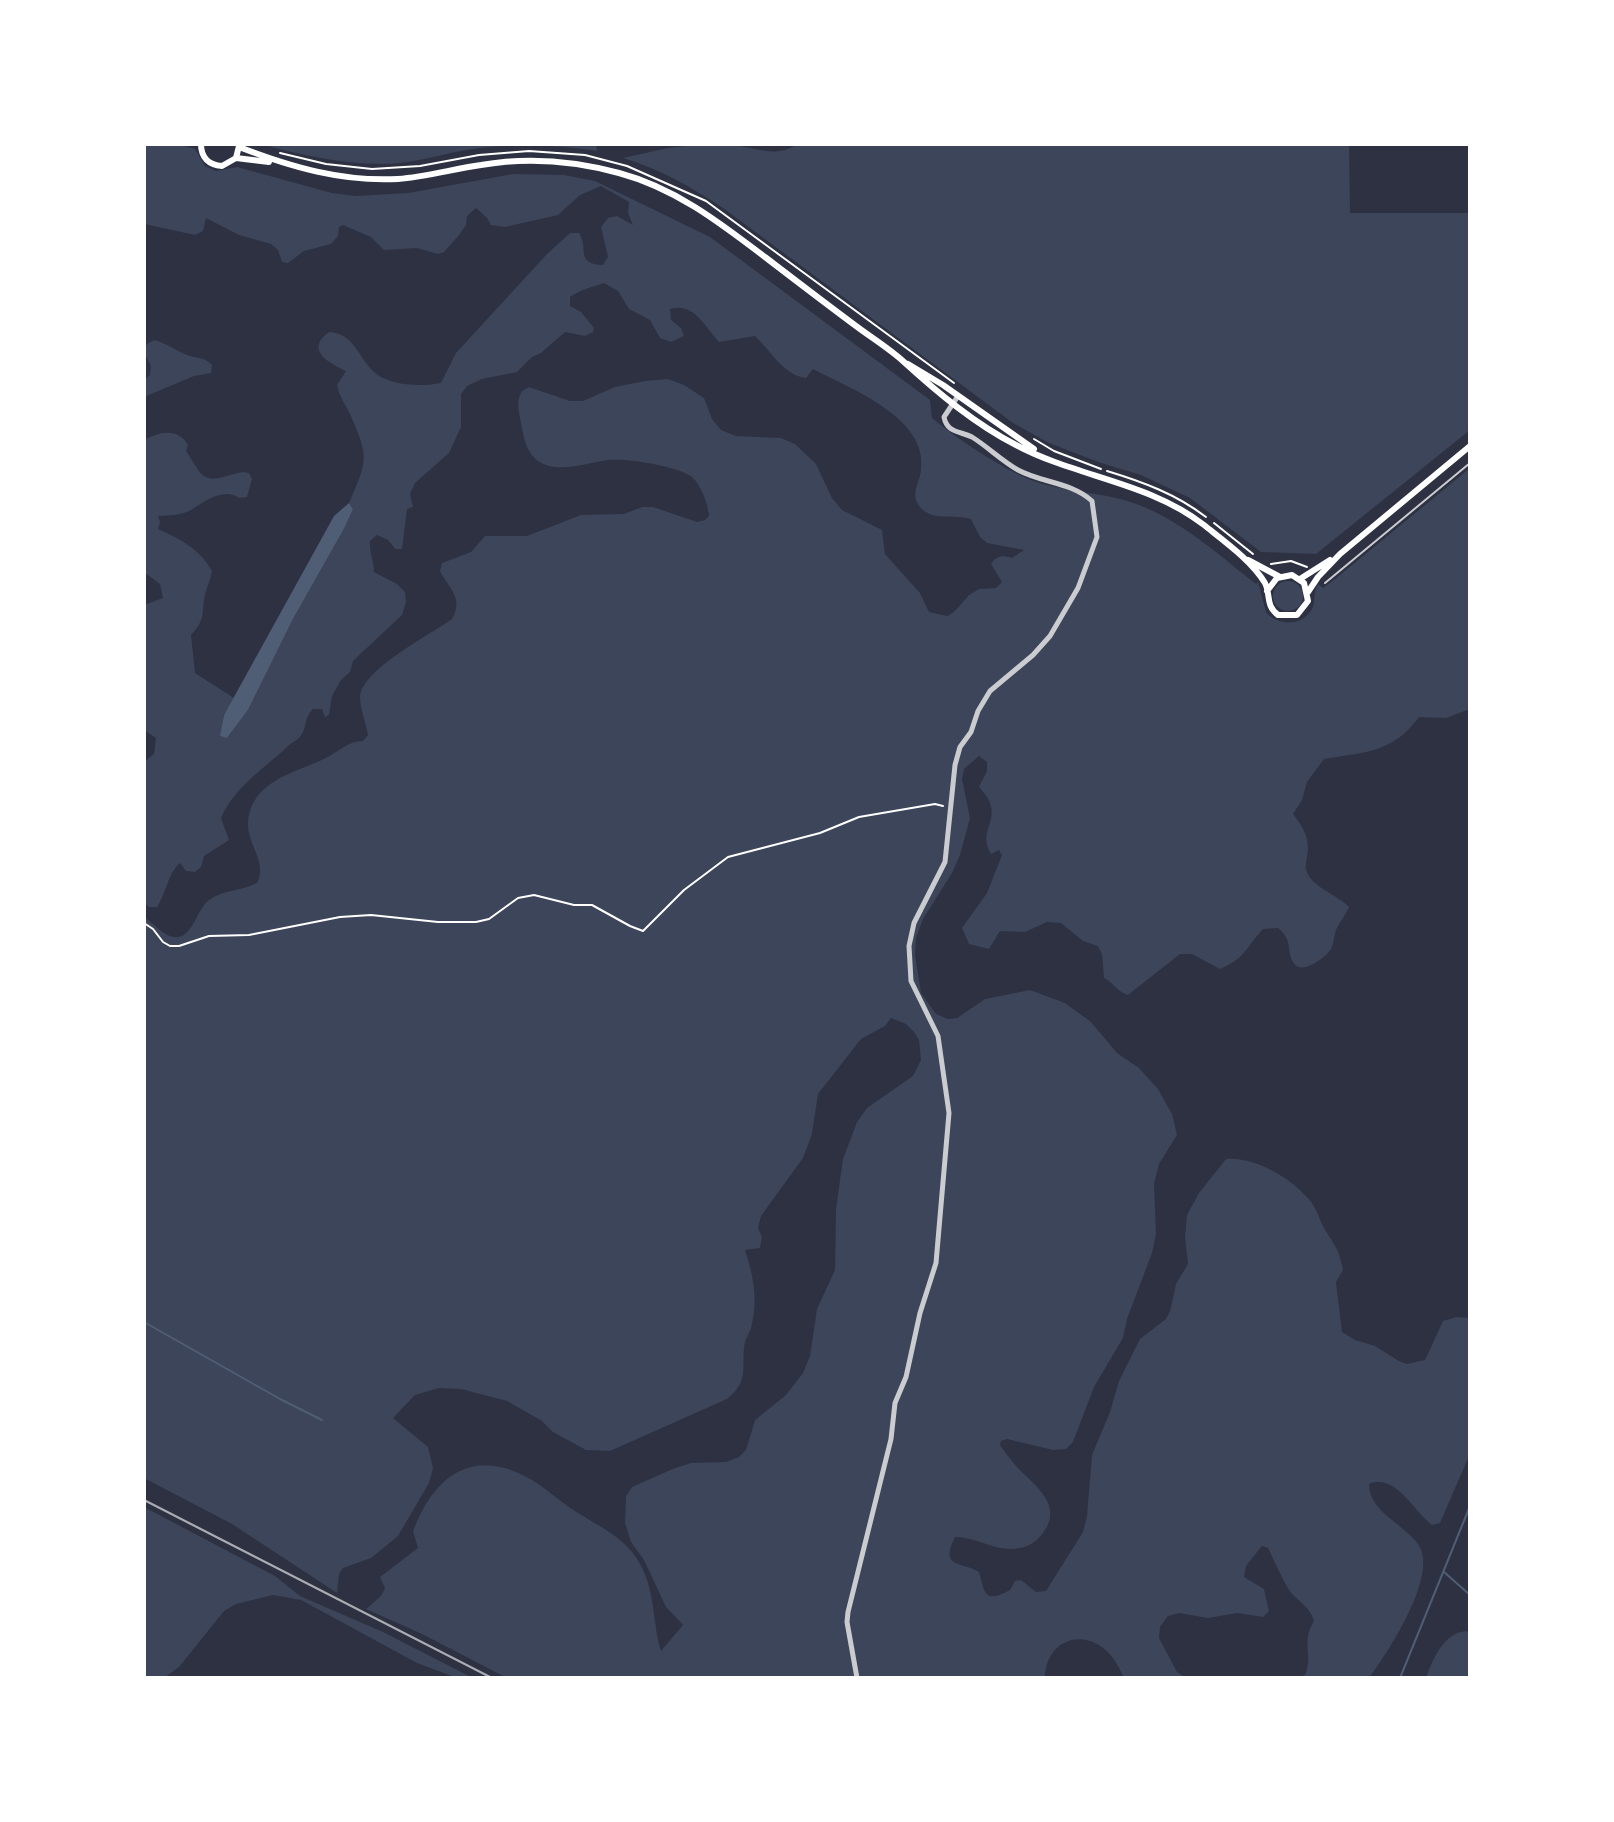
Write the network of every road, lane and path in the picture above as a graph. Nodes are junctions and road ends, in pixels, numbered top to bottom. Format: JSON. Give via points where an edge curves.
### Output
{"nodes":[{"id":1,"x":198,"y":145,"type":"edge"},
{"id":2,"x":239,"y":146,"type":"edge"},
{"id":3,"x":279,"y":153,"type":"dead end"},
{"id":4,"x":236,"y":158,"type":"junction"},
{"id":5,"x":281,"y":164,"type":"junction"},
{"id":6,"x":904,"y":362,"type":"junction"},
{"id":7,"x":959,"y":392,"type":"junction"},
{"id":8,"x":953,"y":403,"type":"junction"},
{"id":9,"x":1032,"y":438,"type":"dead end"},
{"id":10,"x":1470,"y":446,"type":"edge"},
{"id":11,"x":1046,"y":458,"type":"junction"},
{"id":12,"x":1083,"y":463,"type":"dead end"},
{"id":13,"x":1470,"y":463,"type":"edge"},
{"id":14,"x":1238,"y":554,"type":"junction"},
{"id":15,"x":1340,"y":554,"type":"junction"},
{"id":16,"x":1267,"y":565,"type":"dead end"},
{"id":17,"x":1311,"y":570,"type":"dead end"},
{"id":18,"x":1281,"y":577,"type":"junction"},
{"id":19,"x":1300,"y":579,"type":"junction"},
{"id":20,"x":1325,"y":583,"type":"dead end"},
{"id":21,"x":1267,"y":591,"type":"junction"},
{"id":22,"x":1308,"y":592,"type":"junction"},
{"id":23,"x":935,"y":804,"type":"dead end"},
{"id":24,"x":144,"y":923,"type":"edge"},
{"id":25,"x":857,"y":1678,"type":"edge"}],
"edges":[{"from":1,"to":4,"type":"main road","via":[[212,164],[222,166]]},
{"from":2,"to":4,"type":"main road"},
{"from":2,"to":5,"type":"main road"},
{"from":3,"to":7,"type":"path","via":[[372,169],[529,151],[585,155],[627,166],[706,201]]},
{"from":4,"to":5,"type":"main road"},
{"from":5,"to":6,"type":"main road","via":[[379,179],[547,161],[641,179],[712,217]]},
{"from":6,"to":7,"type":"main road"},
{"from":6,"to":8,"type":"main road"},
{"from":7,"to":8,"type":"street"},
{"from":7,"to":11,"type":"main road"},
{"from":8,"to":11,"type":"main road","via":[[998,435]]},
{"from":8,"to":25,"type":"street","via":[[944,417],[950,429],[973,438],[1019,470],[1092,501],[1097,537],[1078,588],[1050,636],[990,691],[960,747],[945,862],[914,923],[909,946],[911,981],[938,1036],[949,1113],[936,1263],[895,1403],[848,1612]]},
{"from":9,"to":12,"type":"path"},
{"from":10,"to":15,"type":"main road"},
{"from":11,"to":14,"type":"main road","via":[[1168,501]]},
{"from":13,"to":20,"type":"lane"},
{"from":14,"to":18,"type":"main road"},
{"from":14,"to":21,"type":"main road"},
{"from":15,"to":19,"type":"main road"},
{"from":15,"to":22,"type":"main road"},
{"from":16,"to":17,"type":"path","via":[[1291,561]]},
{"from":18,"to":19,"type":"main road"},
{"from":18,"to":21,"type":"main road"},
{"from":19,"to":22,"type":"main road"},
{"from":21,"to":22,"type":"main road","via":[[1274,611],[1290,617],[1306,607]]},
{"from":23,"to":24,"type":"path","via":[[859,817],[728,857],[684,890],[643,931],[592,905],[534,895],[518,898],[476,922],[340,917],[249,935],[209,936],[179,946],[163,942]]}]}
